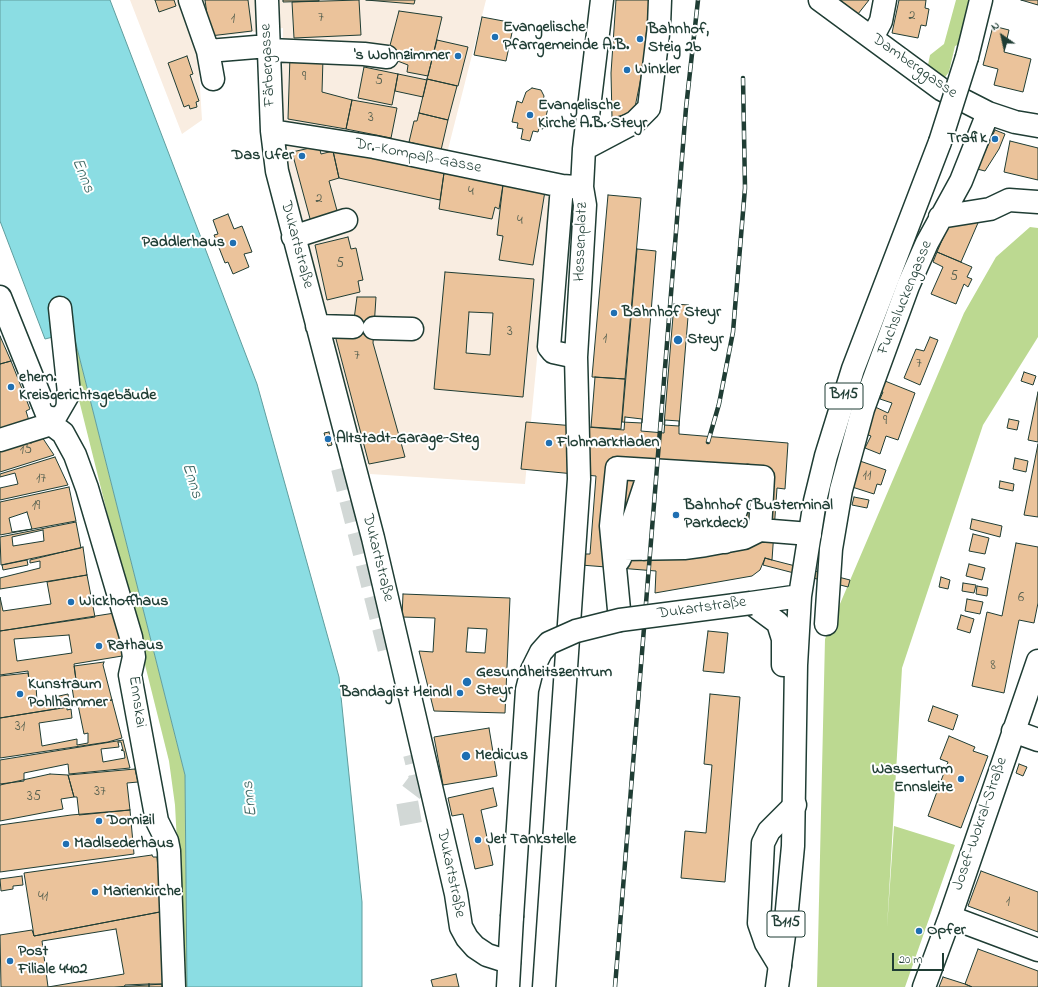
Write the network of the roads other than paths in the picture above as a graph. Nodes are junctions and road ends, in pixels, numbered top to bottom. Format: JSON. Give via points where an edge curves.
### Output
{"nodes":[{"id":1,"x":190,"y":0,"type":"edge"},
{"id":2,"x":267,"y":0,"type":"edge"},
{"id":3,"x":602,"y":0,"type":"edge"},
{"id":4,"x":660,"y":0,"type":"edge"},
{"id":5,"x":820,"y":0,"type":"edge"},
{"id":6,"x":885,"y":0,"type":"edge"},
{"id":7,"x":981,"y":0,"type":"edge"},
{"id":8,"x":872,"y":38,"type":"junction"},
{"id":9,"x":207,"y":47,"type":"junction"},
{"id":10,"x":269,"y":48,"type":"junction"},
{"id":11,"x":393,"y":62,"type":"dead end"},
{"id":12,"x":214,"y":79,"type":"dead end"},
{"id":13,"x":988,"y":113,"type":"junction"},
{"id":14,"x":1038,"y":126,"type":"edge"},
{"id":15,"x":272,"y":131,"type":"junction"},
{"id":16,"x":584,"y":149,"type":"junction"},
{"id":17,"x":572,"y":187,"type":"junction"},
{"id":18,"x":1038,"y":202,"type":"edge"},
{"id":19,"x":940,"y":218,"type":"junction"},
{"id":20,"x":346,"y":220,"type":"dead end"},
{"id":21,"x":293,"y":237,"type":"junction"},
{"id":22,"x":0,"y":296,"type":"edge"},
{"id":23,"x":60,"y":308,"type":"dead end"},
{"id":24,"x":317,"y":326,"type":"junction"},
{"id":25,"x":412,"y":329,"type":"dead end"},
{"id":26,"x":51,"y":424,"type":"junction"},
{"id":27,"x":0,"y":440,"type":"edge"},
{"id":28,"x":700,"y":473,"type":"junction"},
{"id":29,"x":760,"y":530,"type":"junction"},
{"id":30,"x":810,"y":534,"type":"junction"},
{"id":31,"x":716,"y":544,"type":"junction"},
{"id":32,"x":654,"y":548,"type":"junction"},
{"id":33,"x":614,"y":569,"type":"junction"},
{"id":34,"x":800,"y":596,"type":"junction"},
{"id":35,"x":751,"y":603,"type":"junction"},
{"id":36,"x":620,"y":620,"type":"junction"},
{"id":37,"x":826,"y":624,"type":"dead end"},
{"id":38,"x":1038,"y":661,"type":"edge"},
{"id":39,"x":796,"y":727,"type":"junction"},
{"id":40,"x":1013,"y":731,"type":"junction"},
{"id":41,"x":1038,"y":740,"type":"edge"},
{"id":42,"x":795,"y":805,"type":"junction"},
{"id":43,"x":950,"y":917,"type":"junction"},
{"id":44,"x":1038,"y":950,"type":"edge"},
{"id":45,"x":509,"y":962,"type":"junction"},
{"id":46,"x":779,"y":977,"type":"edge"},
{"id":47,"x":174,"y":987,"type":"edge"},
{"id":48,"x":508,"y":987,"type":"edge"},
{"id":49,"x":544,"y":987,"type":"edge"},
{"id":50,"x":924,"y":987,"type":"edge"}],
"edges":[{"from":1,"to":9,"type":"street"},
{"from":2,"to":10,"type":"street","name":"Färbergasse"},
{"from":3,"to":16,"type":"street","name":"Hessenplatz"},
{"from":4,"to":16,"type":"street","via":[[649,108],[635,122]]},
{"from":5,"to":8,"type":"street","name":"Damberggasse"},
{"from":6,"to":8,"type":"street","via":[[881,21]]},
{"from":7,"to":30,"type":"street","number":"B115","bridge":true,"via":[[968,57],[940,142],[850,376],[826,456]]},
{"from":8,"to":13,"type":"street","name":"Damberggasse","via":[[941,89]]},
{"from":9,"to":10,"type":"street"},
{"from":9,"to":12,"type":"street"},
{"from":10,"to":11,"type":"street","via":[[329,52]]},
{"from":10,"to":15,"type":"street","name":"Färbergasse"},
{"from":13,"to":14,"type":"street","name":"Damberggasse"},
{"from":13,"to":19,"type":"street","name":"Fuchsluckengasse","via":[[961,181]]},
{"from":15,"to":17,"type":"street","name":"Dr.-Kompaß-Gasse","via":[[374,148]]},
{"from":15,"to":21,"type":"street","name":"Dukartstraße","via":[[277,171]]},
{"from":16,"to":17,"type":"street","name":"Hessenplatz"},
{"from":17,"to":49,"type":"street","name":"Hessenplatz","via":[[549,347],[553,352],[576,357],[579,479]]},
{"from":18,"to":19,"type":"street","via":[[1009,200],[990,209]]},
{"from":19,"to":37,"type":"street","name":"Fuchsluckengasse","via":[[908,286],[863,409],[841,490],[831,549]]},
{"from":20,"to":21,"type":"street"},
{"from":21,"to":24,"type":"street","name":"Dukartstraße"},
{"from":22,"to":26,"type":"street","name":"Ennskai"},
{"from":23,"to":26,"type":"street","via":[[69,393]]},
{"from":24,"to":25,"type":"street"},
{"from":24,"to":45,"type":"street","name":"Dukartstraße","via":[[373,538],[456,894],[461,927],[475,948]]},
{"from":26,"to":27,"type":"street"},
{"from":26,"to":47,"type":"street","name":"Ennskai","via":[[63,433],[75,455],[131,637],[134,657],[130,675],[157,821],[167,841]]},
{"from":28,"to":29,"type":"street","via":[[763,477]]},
{"from":28,"to":31,"type":"street"},
{"from":28,"to":32,"type":"street"},
{"from":28,"to":32,"type":"street"},
{"from":28,"to":33,"type":"street","via":[[617,468],[611,526]]},
{"from":29,"to":30,"type":"street"},
{"from":29,"to":31,"type":"street","via":[[744,538]]},
{"from":30,"to":34,"type":"street","number":"B115"},
{"from":31,"to":32,"type":"street"},
{"from":32,"to":33,"type":"street"},
{"from":33,"to":36,"type":"street"},
{"from":34,"to":35,"type":"street","name":"Dukartstraße"},
{"from":34,"to":39,"type":"street","number":"B115"},
{"from":35,"to":36,"type":"street","name":"Dukartstraße","bridge":true},
{"from":35,"to":39,"type":"street","via":[[774,619],[781,629],[783,700]]},
{"from":36,"to":45,"type":"street","name":"Dukartstraße","bridge":true,"via":[[576,631],[549,643],[532,670],[527,690]]},
{"from":38,"to":40,"type":"street","name":"Josef-Wokral-Straße"},
{"from":39,"to":42,"type":"street","number":"B115"},
{"from":40,"to":41,"type":"street"},
{"from":40,"to":43,"type":"street","name":"Josef-Wokral-Straße"},
{"from":42,"to":46,"type":"street","number":"B115"},
{"from":42,"to":46,"type":"street","via":[[769,831],[763,843],[759,923]]},
{"from":43,"to":44,"type":"street"},
{"from":43,"to":50,"type":"street","name":"Josef-Wokral-Straße"},
{"from":45,"to":48,"type":"street","name":"Dukartstraße"}]}
